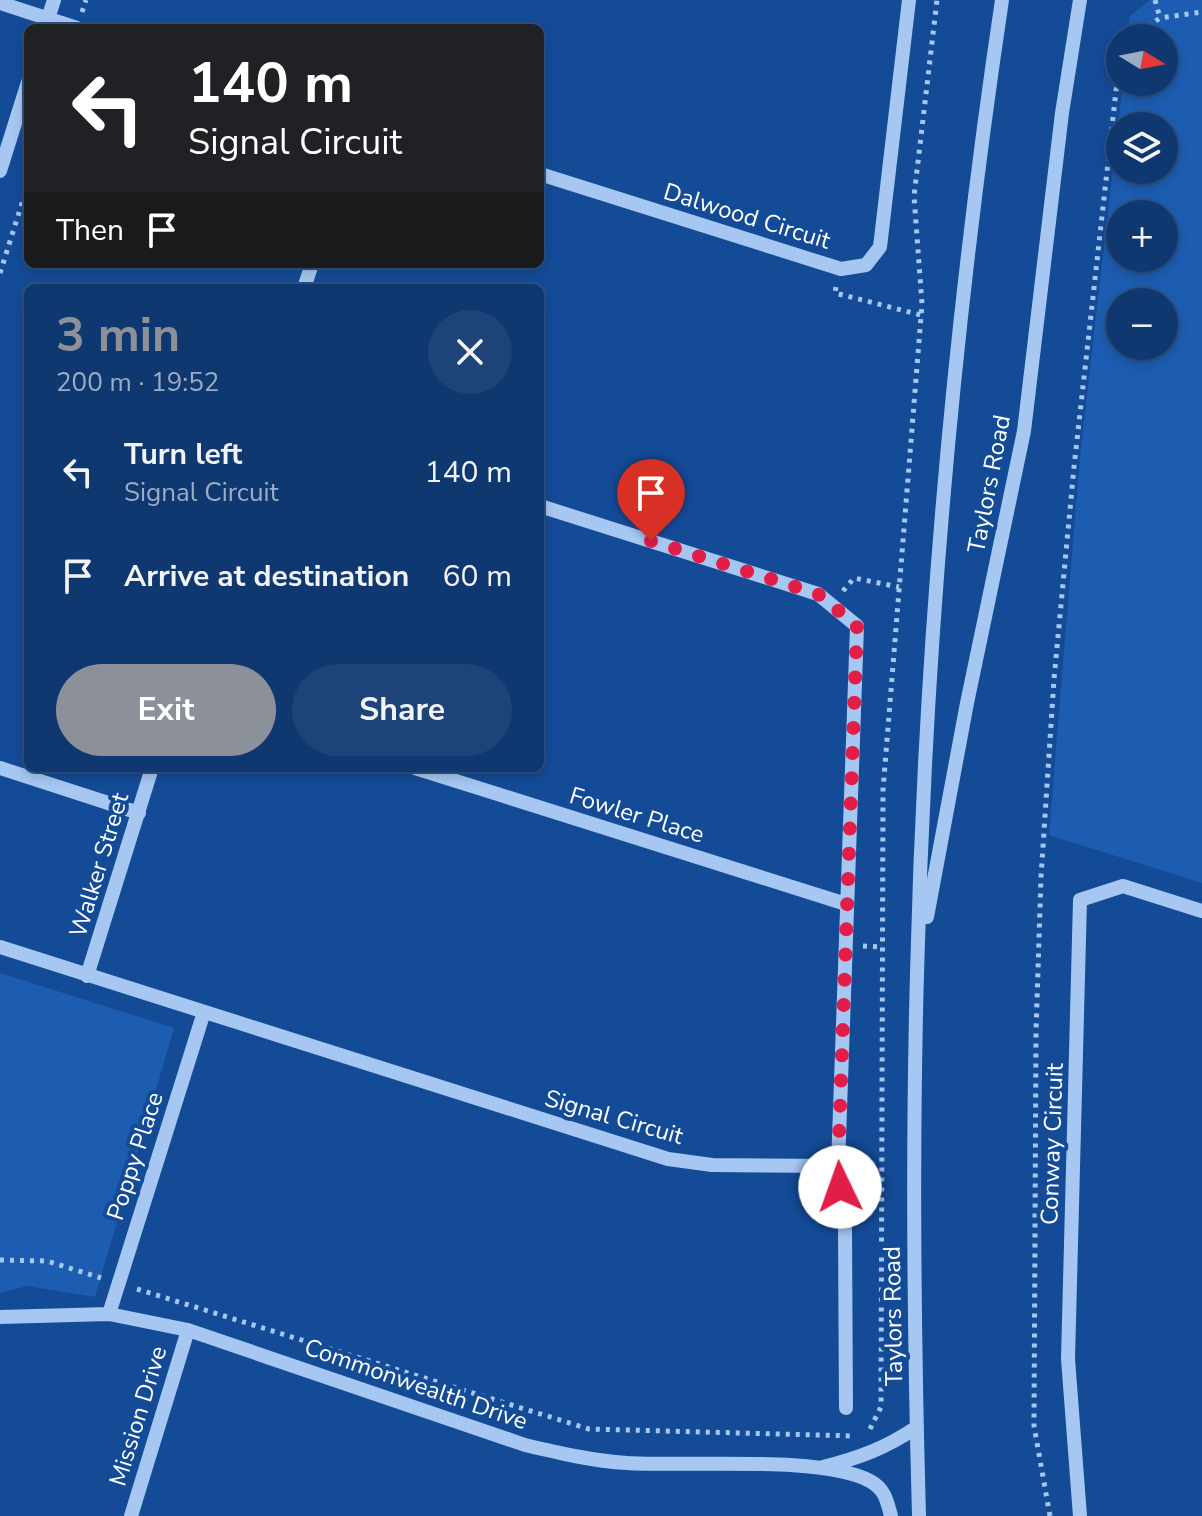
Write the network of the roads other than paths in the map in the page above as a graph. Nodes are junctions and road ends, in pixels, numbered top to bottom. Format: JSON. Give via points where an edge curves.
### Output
{"nodes":[{"id":1,"x":54,"y":0,"type":"edge"},
{"id":2,"x":909,"y":0,"type":"edge"},
{"id":3,"x":1080,"y":0,"type":"edge"},
{"id":4,"x":0,"y":3,"type":"edge"},
{"id":5,"x":997,"y":4,"type":"edge"},
{"id":6,"x":47,"y":24,"type":"edge"},
{"id":7,"x":24,"y":95,"type":"edge"},
{"id":8,"x":0,"y":171,"type":"edge"},
{"id":9,"x":544,"y":175,"type":"edge"},
{"id":10,"x":544,"y":507,"type":"edge"},
{"id":11,"x":0,"y":768,"type":"edge"},
{"id":12,"x":151,"y":772,"type":"edge"},
{"id":13,"x":428,"y":772,"type":"edge"},
{"id":14,"x":139,"y":813,"type":"junction"},
{"id":15,"x":846,"y":904,"type":"junction"},
{"id":16,"x":1202,"y":911,"type":"edge"},
{"id":17,"x":0,"y":947,"type":"edge"},
{"id":18,"x":917,"y":972,"type":"junction"},
{"id":19,"x":87,"y":976,"type":"junction"},
{"id":20,"x":204,"y":1012,"type":"junction"},
{"id":21,"x":838,"y":1166,"type":"junction"},
{"id":22,"x":109,"y":1314,"type":"junction"},
{"id":23,"x":0,"y":1317,"type":"edge"},
{"id":24,"x":188,"y":1330,"type":"junction"},
{"id":25,"x":846,"y":1408,"type":"dead end"},
{"id":26,"x":917,"y":1427,"type":"junction"},
{"id":27,"x":823,"y":1467,"type":"junction"},
{"id":28,"x":131,"y":1516,"type":"edge"},
{"id":29,"x":891,"y":1516,"type":"edge"},
{"id":30,"x":919,"y":1516,"type":"edge"},
{"id":31,"x":1080,"y":1516,"type":"edge"}],
"edges":[{"from":1,"to":6,"type":"street"},
{"from":2,"to":9,"type":"street","name":"Dalwood Circuit","via":[[880,247],[866,265],[841,269]]},
{"from":3,"to":18,"type":"street","name":"Taylors Road","via":[[1024,431]]},
{"from":4,"to":6,"type":"street"},
{"from":5,"to":18,"type":"street","name":"Taylors Road","via":[[940,553]]},
{"from":7,"to":8,"type":"street"},
{"from":10,"to":15,"type":"street","via":[[818,594],[857,626]]},
{"from":11,"to":14,"type":"street"},
{"from":12,"to":14,"type":"street","name":"Walker Street"},
{"from":13,"to":15,"type":"street","name":"Fowler Place"},
{"from":14,"to":19,"type":"street","name":"Walker Street"},
{"from":15,"to":21,"type":"street"},
{"from":16,"to":31,"type":"street","name":"Conway Circuit","via":[[1123,886],[1080,900],[1068,1359]]},
{"from":17,"to":19,"type":"street","name":"Signal Circuit"},
{"from":18,"to":26,"type":"street","name":"Taylors Road"},
{"from":19,"to":20,"type":"street","name":"Signal Circuit"},
{"from":20,"to":21,"type":"street","name":"Signal Circuit","via":[[668,1159],[712,1165]]},
{"from":20,"to":22,"type":"street","name":"Poppy Place"},
{"from":21,"to":25,"type":"street","via":[[845,1230]]},
{"from":22,"to":23,"type":"street","name":"Commonwealth Drive"},
{"from":22,"to":24,"type":"street","name":"Commonwealth Drive"},
{"from":24,"to":27,"type":"street","name":"Commonwealth Drive","via":[[525,1445],[582,1458]]},
{"from":24,"to":28,"type":"street","name":"Mission Drive"},
{"from":26,"to":27,"type":"street","name":"Commonwealth Drive","via":[[868,1456]]},
{"from":26,"to":30,"type":"street","name":"Taylors Road"},
{"from":27,"to":29,"type":"street","name":"Commonwealth Drive","via":[[879,1487]]}]}
